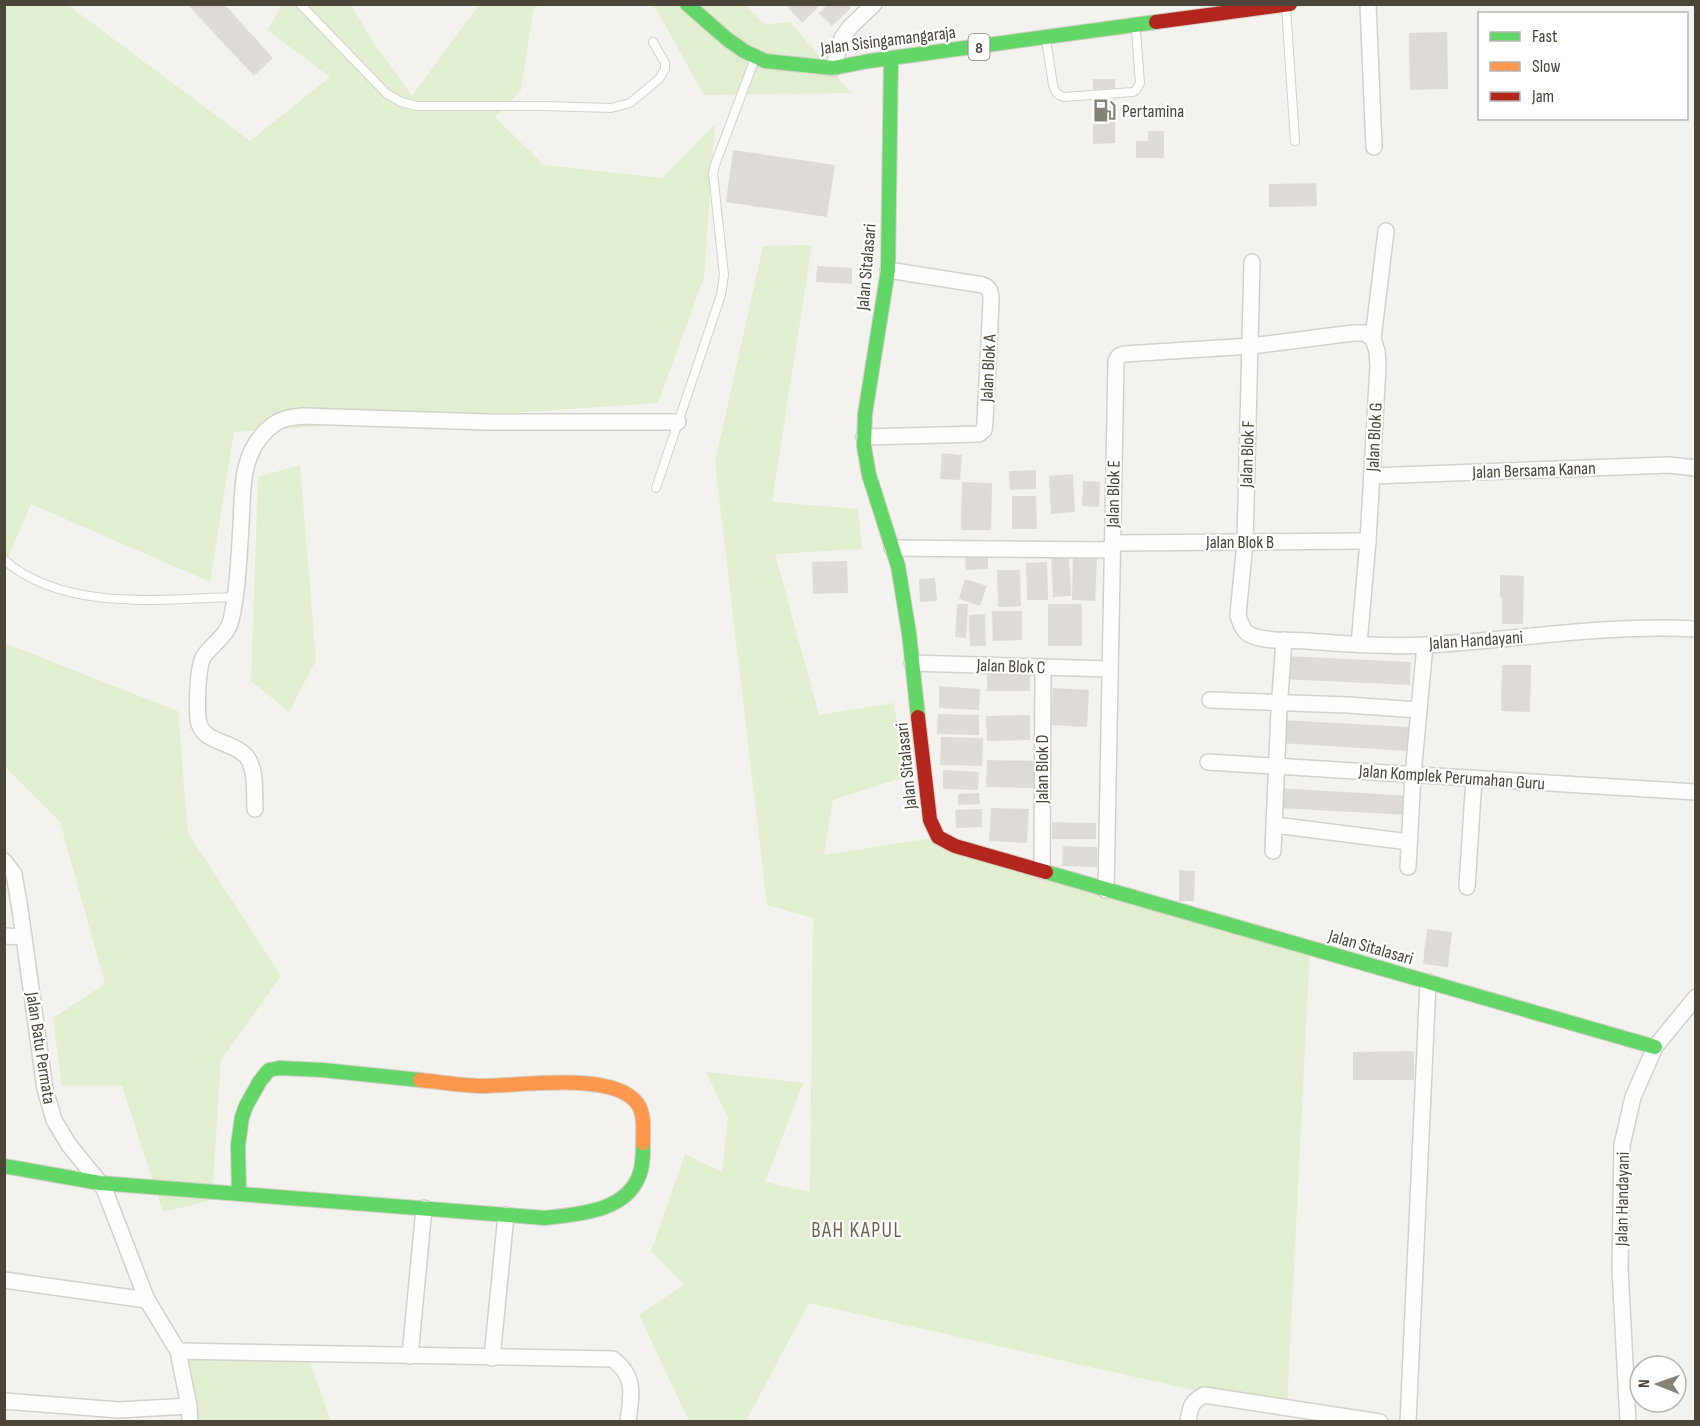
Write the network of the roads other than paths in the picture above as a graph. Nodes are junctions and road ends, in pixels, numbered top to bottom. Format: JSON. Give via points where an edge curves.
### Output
{"nodes":[{"id":1,"x":300,"y":4,"type":"edge"},
{"id":2,"x":687,"y":4,"type":"edge"},
{"id":3,"x":874,"y":4,"type":"edge"},
{"id":4,"x":1368,"y":4,"type":"edge"},
{"id":5,"x":1288,"y":5,"type":"edge"},
{"id":6,"x":1247,"y":7,"type":"edge"},
{"id":7,"x":1136,"y":25,"type":"junction"},
{"id":8,"x":1046,"y":38,"type":"junction"},
{"id":9,"x":653,"y":42,"type":"dead end"},
{"id":10,"x":756,"y":57,"type":"junction"},
{"id":11,"x":891,"y":58,"type":"junction"},
{"id":12,"x":833,"y":68,"type":"junction"},
{"id":13,"x":1295,"y":141,"type":"dead end"},
{"id":14,"x":1374,"y":147,"type":"dead end"},
{"id":15,"x":1386,"y":231,"type":"dead end"},
{"id":16,"x":1252,"y":262,"type":"dead end"},
{"id":17,"x":888,"y":270,"type":"junction"},
{"id":18,"x":1372,"y":339,"type":"junction"},
{"id":19,"x":1251,"y":346,"type":"junction"},
{"id":20,"x":678,"y":422,"type":"junction"},
{"id":21,"x":864,"y":437,"type":"junction"},
{"id":22,"x":1695,"y":468,"type":"edge"},
{"id":23,"x":1372,"y":476,"type":"junction"},
{"id":24,"x":656,"y":488,"type":"dead end"},
{"id":25,"x":1368,"y":541,"type":"junction"},
{"id":26,"x":1245,"y":542,"type":"junction"},
{"id":27,"x":1112,"y":546,"type":"junction"},
{"id":28,"x":892,"y":548,"type":"junction"},
{"id":29,"x":4,"y":560,"type":"edge"},
{"id":30,"x":235,"y":597,"type":"junction"},
{"id":31,"x":1695,"y":629,"type":"edge"},
{"id":32,"x":1256,"y":638,"type":"joint"},
{"id":33,"x":1284,"y":640,"type":"junction"},
{"id":34,"x":1359,"y":644,"type":"junction"},
{"id":35,"x":1425,"y":645,"type":"junction"},
{"id":36,"x":912,"y":663,"type":"junction"},
{"id":37,"x":1043,"y":667,"type":"junction"},
{"id":38,"x":1110,"y":669,"type":"junction"},
{"id":39,"x":1210,"y":700,"type":"dead end"},
{"id":40,"x":1280,"y":702,"type":"junction"},
{"id":41,"x":1418,"y":710,"type":"junction"},
{"id":42,"x":1208,"y":762,"type":"dead end"},
{"id":43,"x":1278,"y":765,"type":"junction"},
{"id":44,"x":1413,"y":775,"type":"junction"},
{"id":45,"x":1474,"y":778,"type":"junction"},
{"id":46,"x":1695,"y":792,"type":"edge"},
{"id":47,"x":255,"y":809,"type":"dead end"},
{"id":48,"x":1275,"y":825,"type":"junction"},
{"id":49,"x":1409,"y":842,"type":"junction"},
{"id":50,"x":1273,"y":851,"type":"dead end"},
{"id":51,"x":4,"y":861,"type":"edge"},
{"id":52,"x":1408,"y":867,"type":"dead end"},
{"id":53,"x":1042,"y":871,"type":"junction"},
{"id":54,"x":1467,"y":887,"type":"dead end"},
{"id":55,"x":1106,"y":890,"type":"junction"},
{"id":56,"x":4,"y":936,"type":"edge"},
{"id":57,"x":24,"y":937,"type":"junction"},
{"id":58,"x":1428,"y":982,"type":"junction"},
{"id":59,"x":1695,"y":997,"type":"edge"},
{"id":60,"x":1655,"y":1047,"type":"junction"},
{"id":61,"x":4,"y":1166,"type":"edge"},
{"id":62,"x":100,"y":1183,"type":"junction"},
{"id":63,"x":238,"y":1194,"type":"junction"},
{"id":64,"x":424,"y":1208,"type":"junction"},
{"id":65,"x":506,"y":1215,"type":"junction"},
{"id":66,"x":4,"y":1280,"type":"edge"},
{"id":67,"x":147,"y":1300,"type":"junction"},
{"id":68,"x":178,"y":1351,"type":"junction"},
{"id":69,"x":410,"y":1356,"type":"junction"},
{"id":70,"x":492,"y":1358,"type":"junction"},
{"id":71,"x":4,"y":1401,"type":"edge"},
{"id":72,"x":189,"y":1406,"type":"junction"},
{"id":73,"x":119,"y":1416,"type":"edge"},
{"id":74,"x":190,"y":1422,"type":"edge"},
{"id":75,"x":628,"y":1422,"type":"edge"},
{"id":76,"x":1188,"y":1422,"type":"edge"},
{"id":77,"x":1380,"y":1422,"type":"edge"},
{"id":78,"x":1408,"y":1422,"type":"edge"},
{"id":79,"x":1629,"y":1422,"type":"edge"}],
"edges":[{"from":1,"to":9,"type":"lane","via":[[386,93],[417,106],[624,106],[663,74],[665,63]]},
{"from":2,"to":10,"type":"main road","name":"Jalan Sisingamangaraja","number":"8","via":[[727,39]]},
{"from":3,"to":12,"type":"street","via":[[842,38]]},
{"from":4,"to":14,"type":"street"},
{"from":5,"to":6,"type":"main road","name":"Jalan Sisingamangaraja","number":"8"},
{"from":5,"to":13,"type":"lane"},
{"from":6,"to":7,"type":"main road","name":"Jalan Sisingamangaraja","number":"8"},
{"from":7,"to":8,"type":"main road","name":"Jalan Sisingamangaraja","number":"8"},
{"from":7,"to":8,"type":"lane","via":[[1140,83],[1133,92],[1064,98],[1059,95],[1054,91]]},
{"from":8,"to":11,"type":"main road","name":"Jalan Sisingamangaraja","number":"8"},
{"from":10,"to":12,"type":"main road","name":"Jalan Sisingamangaraja","number":"8"},
{"from":10,"to":20,"type":"lane","via":[[715,165],[723,285]]},
{"from":11,"to":12,"type":"main road","name":"Jalan Sisingamangaraja","number":"8"},
{"from":11,"to":17,"type":"main road","name":"Jalan Sitalasari"},
{"from":15,"to":18,"type":"street","name":"Jalan Blok G"},
{"from":16,"to":19,"type":"street","name":"Jalan Blok F"},
{"from":17,"to":21,"type":"main road","name":"Jalan Sitalasari","via":[[864,414]]},
{"from":17,"to":21,"type":"street","name":"Jalan Blok A","via":[[988,287],[991,302],[984,430],[979,434]]},
{"from":18,"to":19,"type":"street","name":"Jalan Blok E","via":[[1365,333],[1353,333]]},
{"from":18,"to":23,"type":"street","name":"Jalan Blok G","via":[[1378,366]]},
{"from":19,"to":26,"type":"street","name":"Jalan Blok F"},
{"from":19,"to":27,"type":"street","name":"Jalan Blok E","via":[[1119,356]]},
{"from":20,"to":24,"type":"lane"},
{"from":20,"to":30,"type":"street","via":[[487,422],[303,416],[285,419],[258,439],[247,459]]},
{"from":21,"to":28,"type":"main road","name":"Jalan Sitalasari","via":[[869,474]]},
{"from":22,"to":23,"type":"street","name":"Jalan Bersama Kanan","via":[[1669,465]]},
{"from":23,"to":25,"type":"street","name":"Jalan Blok G"},
{"from":25,"to":26,"type":"street","name":"Jalan Blok B"},
{"from":25,"to":34,"type":"street","name":"Jalan Blok G"},
{"from":26,"to":27,"type":"street","name":"Jalan Blok B"},
{"from":26,"to":32,"type":"street","name":"Jalan Blok F","via":[[1238,615],[1241,626]]},
{"from":27,"to":28,"type":"street","name":"Jalan Blok B"},
{"from":27,"to":38,"type":"street","name":"Jalan Blok E"},
{"from":28,"to":36,"type":"main road","name":"Jalan Sitalasari"},
{"from":29,"to":30,"type":"lane","via":[[42,584],[83,594],[125,600]]},
{"from":30,"to":47,"type":"street","via":[[231,623],[201,663],[198,720],[206,736],[246,756],[251,765]]},
{"from":31,"to":35,"type":"street","name":"Jalan Handayani","via":[[1629,628]]},
{"from":32,"to":33,"type":"street","name":"Jalan Handayani"},
{"from":33,"to":34,"type":"street","name":"Jalan Handayani"},
{"from":33,"to":40,"type":"street"},
{"from":34,"to":35,"type":"street","name":"Jalan Handayani"},
{"from":35,"to":41,"type":"street"},
{"from":36,"to":37,"type":"street","name":"Jalan Blok C"},
{"from":36,"to":53,"type":"main road","name":"Jalan Sitalasari","via":[[930,820],[938,837],[955,846]]},
{"from":37,"to":38,"type":"street","name":"Jalan Blok C"},
{"from":37,"to":53,"type":"street","name":"Jalan Blok D"},
{"from":38,"to":55,"type":"street","name":"Jalan Blok E"},
{"from":39,"to":40,"type":"street"},
{"from":40,"to":41,"type":"street"},
{"from":40,"to":43,"type":"street"},
{"from":41,"to":44,"type":"street"},
{"from":42,"to":43,"type":"street","name":"Jalan Komplek Perumahan Guru"},
{"from":43,"to":44,"type":"street","name":"Jalan Komplek Perumahan Guru"},
{"from":43,"to":48,"type":"street"},
{"from":44,"to":45,"type":"street","name":"Jalan Komplek Perumahan Guru"},
{"from":44,"to":49,"type":"street"},
{"from":45,"to":46,"type":"street","name":"Jalan Komplek Perumahan Guru"},
{"from":45,"to":54,"type":"street"},
{"from":48,"to":49,"type":"street"},
{"from":48,"to":50,"type":"street"},
{"from":49,"to":52,"type":"street"},
{"from":51,"to":57,"type":"street","name":"Jalan Batu Permata","via":[[14,874]]},
{"from":53,"to":55,"type":"main road","name":"Jalan Sitalasari"},
{"from":55,"to":58,"type":"main road","name":"Jalan Sitalasari"},
{"from":56,"to":57,"type":"street"},
{"from":57,"to":62,"type":"street","name":"Jalan Batu Permata","via":[[45,1089],[54,1120]]},
{"from":58,"to":60,"type":"main road","name":"Jalan Sitalasari"},
{"from":58,"to":78,"type":"street"},
{"from":59,"to":60,"type":"street","name":"Jalan Handayani"},
{"from":60,"to":79,"type":"street","name":"Jalan Handayani","via":[[1634,1097],[1622,1145],[1620,1268]]},
{"from":61,"to":62,"type":"main road"},
{"from":62,"to":63,"type":"main road"},
{"from":62,"to":67,"type":"street","name":"Jalan Batu Permata"},
{"from":63,"to":64,"type":"main road"},
{"from":63,"to":65,"type":"main road","via":[[242,1115],[261,1079],[276,1067],[484,1086],[600,1085],[621,1090],[635,1099],[642,1112],[643,1143],[640,1175],[632,1189],[602,1209],[581,1214],[545,1218]]},
{"from":64,"to":65,"type":"main road"},
{"from":64,"to":69,"type":"street"},
{"from":65,"to":70,"type":"street"},
{"from":66,"to":67,"type":"street"},
{"from":67,"to":68,"type":"street","name":"Jalan Batu Permata"},
{"from":68,"to":69,"type":"street"},
{"from":68,"to":72,"type":"street","name":"Jalan Batu Permata"},
{"from":69,"to":70,"type":"street"},
{"from":70,"to":75,"type":"street","via":[[613,1359],[629,1379]]},
{"from":71,"to":73,"type":"street"},
{"from":72,"to":73,"type":"street"},
{"from":72,"to":74,"type":"street","name":"Jalan Batu Permata"},
{"from":76,"to":77,"type":"street","via":[[1195,1400],[1204,1395]]}]}
